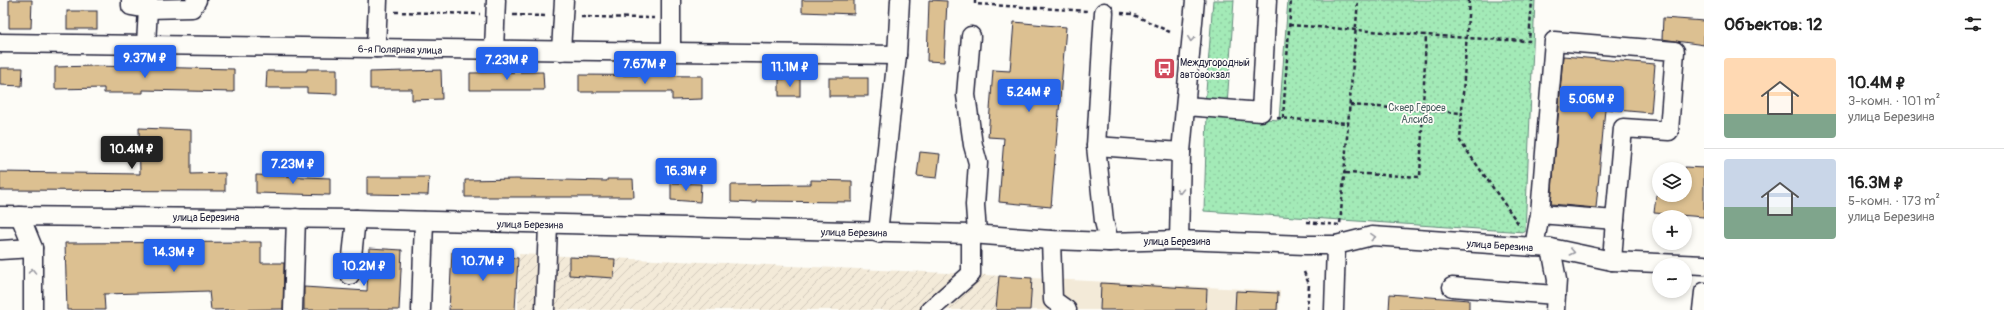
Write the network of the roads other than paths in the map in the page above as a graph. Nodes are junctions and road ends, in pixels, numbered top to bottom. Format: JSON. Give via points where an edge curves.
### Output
{"nodes":[{"id":1,"x":131,"y":0,"type":"edge"},
{"id":2,"x":197,"y":0,"type":"edge"},
{"id":3,"x":671,"y":0,"type":"edge"},
{"id":4,"x":900,"y":0,"type":"edge"},
{"id":5,"x":1195,"y":0,"type":"edge"},
{"id":6,"x":1267,"y":0,"type":"edge"},
{"id":7,"x":378,"y":6,"type":"edge"},
{"id":8,"x":496,"y":7,"type":"edge"},
{"id":9,"x":563,"y":8,"type":"edge"},
{"id":10,"x":148,"y":9,"type":"junction"},
{"id":11,"x":1104,"y":12,"type":"road end"},
{"id":12,"x":970,"y":36,"type":"dead end"},
{"id":13,"x":0,"y":43,"type":"edge"},
{"id":14,"x":146,"y":44,"type":"junction"},
{"id":15,"x":376,"y":48,"type":"junction"},
{"id":16,"x":494,"y":50,"type":"junction"},
{"id":17,"x":561,"y":51,"type":"junction"},
{"id":18,"x":671,"y":52,"type":"junction"},
{"id":19,"x":897,"y":55,"type":"junction"},
{"id":20,"x":1186,"y":106,"type":"junction"},
{"id":21,"x":1096,"y":146,"type":"junction"},
{"id":22,"x":1181,"y":152,"type":"junction"},
{"id":23,"x":1540,"y":214,"type":"junction"},
{"id":24,"x":0,"y":216,"type":"edge"},
{"id":25,"x":20,"y":216,"type":"junction"},
{"id":26,"x":296,"y":218,"type":"junction"},
{"id":27,"x":356,"y":219,"type":"junction"},
{"id":28,"x":1616,"y":220,"type":"junction"},
{"id":29,"x":424,"y":222,"type":"junction"},
{"id":30,"x":548,"y":224,"type":"junction"},
{"id":31,"x":878,"y":233,"type":"junction"},
{"id":32,"x":974,"y":234,"type":"junction"},
{"id":33,"x":1051,"y":240,"type":"junction"},
{"id":34,"x":1179,"y":240,"type":"junction"},
{"id":35,"x":1109,"y":242,"type":"junction"},
{"id":36,"x":1336,"y":245,"type":"junction"},
{"id":37,"x":33,"y":248,"type":"junction"},
{"id":38,"x":1543,"y":248,"type":"junction"},
{"id":39,"x":0,"y":250,"type":"edge"},
{"id":40,"x":1612,"y":261,"type":"junction"},
{"id":41,"x":1704,"y":265,"type":"edge"},
{"id":42,"x":350,"y":275,"type":"dead end"},
{"id":43,"x":1452,"y":287,"type":"dead end"},
{"id":44,"x":1704,"y":292,"type":"edge"},
{"id":45,"x":1555,"y":302,"type":"edge"},
{"id":46,"x":33,"y":310,"type":"edge"},
{"id":47,"x":293,"y":310,"type":"edge"},
{"id":48,"x":421,"y":310,"type":"edge"},
{"id":49,"x":545,"y":310,"type":"edge"},
{"id":50,"x":930,"y":310,"type":"edge"},
{"id":51,"x":1068,"y":310,"type":"edge"},
{"id":52,"x":1334,"y":310,"type":"edge"},
{"id":53,"x":1702,"y":310,"type":"edge"}],
"edges":[{"from":1,"to":10,"type":"street","via":[[131,6]]},
{"from":2,"to":10,"type":"street","via":[[192,8]]},
{"from":3,"to":18,"type":"street"},
{"from":4,"to":19,"type":"street"},
{"from":5,"to":20,"type":"street","one_way":true},
{"from":6,"to":20,"type":"street","via":[[1261,112]]},
{"from":7,"to":15,"type":"street"},
{"from":8,"to":16,"type":"street"},
{"from":9,"to":17,"type":"street"},
{"from":10,"to":14,"type":"street"},
{"from":11,"to":21,"type":"street"},
{"from":12,"to":32,"type":"street","via":[[966,95],[978,163]]},
{"from":13,"to":14,"type":"street","name":"6-я Полярная улица"},
{"from":14,"to":15,"type":"street","name":"6-я Полярная улица"},
{"from":15,"to":16,"type":"street","name":"6-я Полярная улица"},
{"from":16,"to":17,"type":"street","name":"6-я Полярная улица"},
{"from":17,"to":18,"type":"street","name":"6-я Полярная улица"},
{"from":18,"to":19,"type":"street","name":"6-я Полярная улица"},
{"from":19,"to":31,"type":"street"},
{"from":20,"to":22,"type":"street"},
{"from":21,"to":22,"type":"street"},
{"from":21,"to":35,"type":"street","via":[[1104,221]]},
{"from":22,"to":34,"type":"street","one_way":true},
{"from":23,"to":28,"type":"street"},
{"from":23,"to":28,"type":"street","via":[[1554,41],[1675,51],[1669,131],[1623,128]]},
{"from":23,"to":38,"type":"street"},
{"from":24,"to":25,"type":"street","name":"улица Березина"},
{"from":25,"to":26,"type":"street","name":"улица Березина"},
{"from":25,"to":37,"type":"street"},
{"from":26,"to":27,"type":"street","name":"улица Березина"},
{"from":26,"to":47,"type":"street"},
{"from":27,"to":29,"type":"street","name":"улица Березина"},
{"from":27,"to":42,"type":"street"},
{"from":28,"to":40,"type":"street"},
{"from":29,"to":30,"type":"street","name":"улица Березина"},
{"from":29,"to":48,"type":"street"},
{"from":30,"to":31,"type":"street","name":"улица Березина"},
{"from":30,"to":49,"type":"street"},
{"from":31,"to":32,"type":"street","name":"улица Березина"},
{"from":32,"to":33,"type":"street","name":"улица Березина"},
{"from":32,"to":50,"type":"street","via":[[971,274]]},
{"from":33,"to":35,"type":"street","name":"улица Березина"},
{"from":33,"to":51,"type":"street","via":[[1053,300]]},
{"from":34,"to":35,"type":"street","name":"улица Березина"},
{"from":34,"to":36,"type":"street","name":"улица Березина"},
{"from":36,"to":38,"type":"street","name":"улица Березина","one_way":true,"via":[[1372,236]]},
{"from":36,"to":52,"type":"street"},
{"from":37,"to":39,"type":"street"},
{"from":46,"to":37,"type":"street","one_way":true},
{"from":38,"to":40,"type":"street","name":"улица Березина","one_way":true},
{"from":38,"to":45,"type":"street","via":[[1557,280]]},
{"from":40,"to":41,"type":"street","name":"улица Березина"},
{"from":43,"to":45,"type":"street"},
{"from":44,"to":53,"type":"street"}]}
